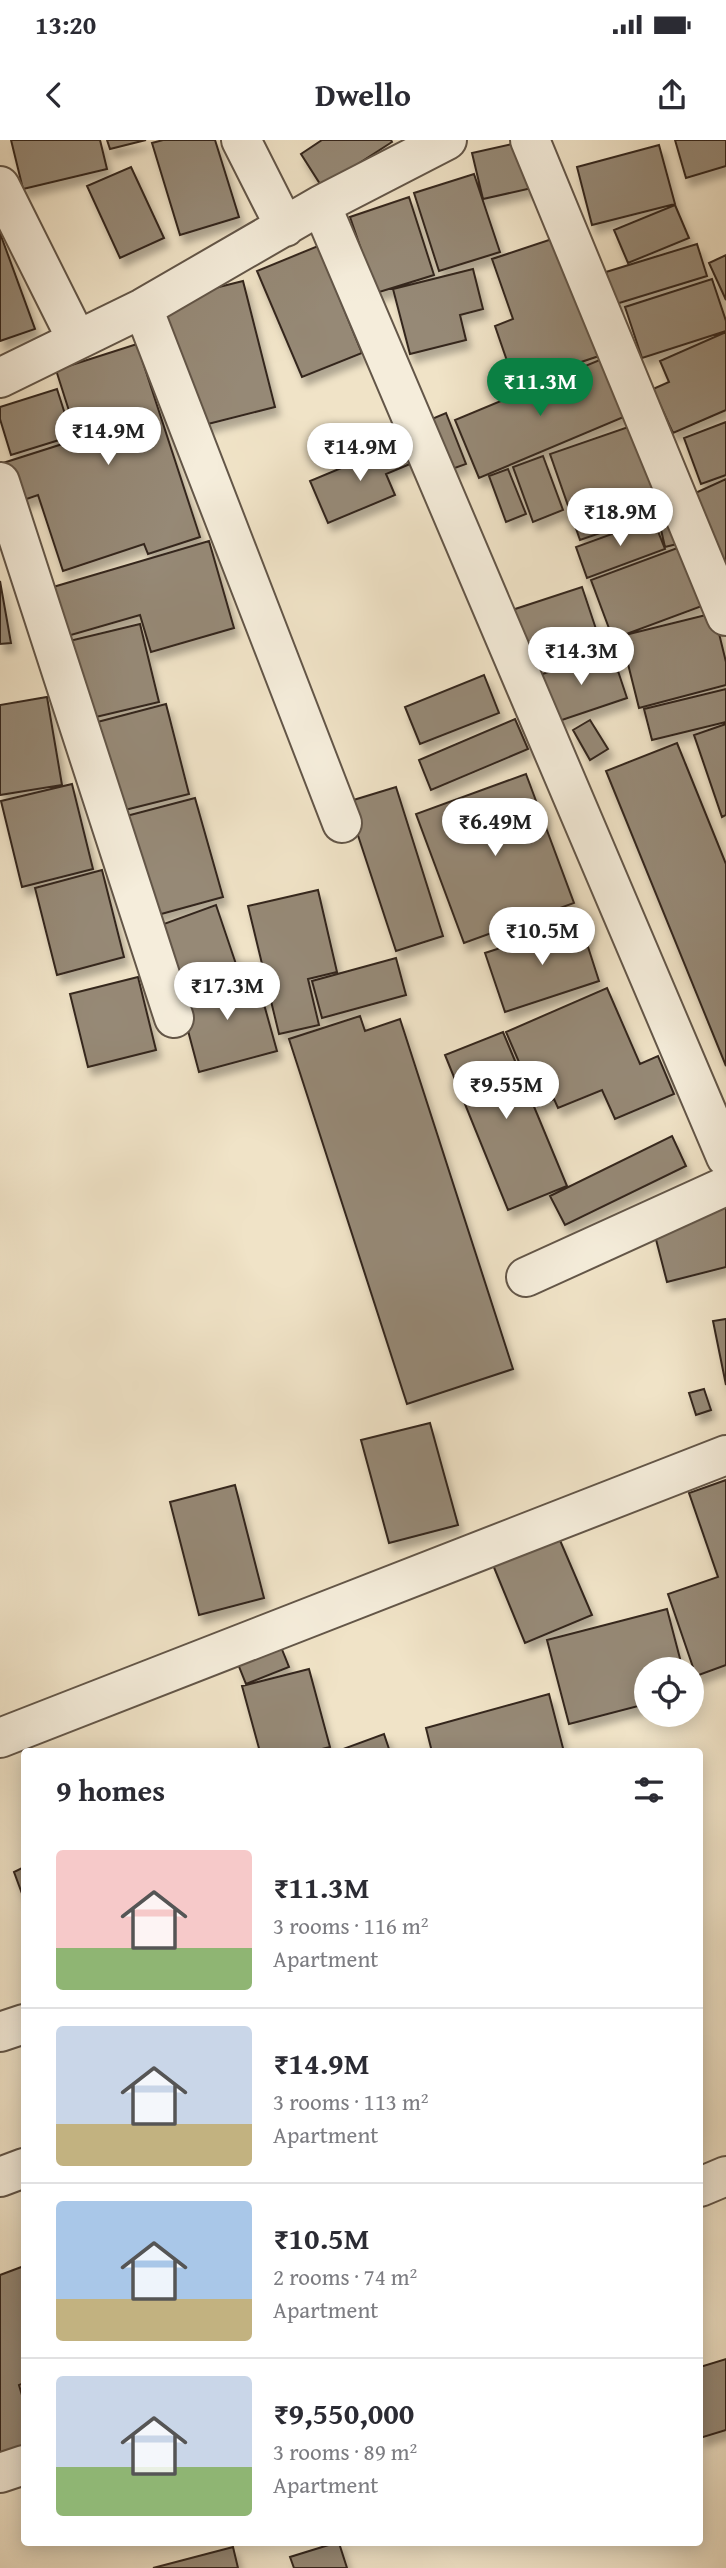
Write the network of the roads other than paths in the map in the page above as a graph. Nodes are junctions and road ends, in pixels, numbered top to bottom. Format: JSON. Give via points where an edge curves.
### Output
{"nodes":[{"id":1,"x":241,"y":140,"type":"edge"},
{"id":2,"x":447,"y":140,"type":"edge"},
{"id":3,"x":530,"y":140,"type":"edge"},
{"id":4,"x":0,"y":186,"type":"edge"},
{"id":5,"x":321,"y":205,"type":"junction"},
{"id":6,"x":285,"y":227,"type":"junction"},
{"id":7,"x":143,"y":308,"type":"junction"},
{"id":8,"x":77,"y":340,"type":"junction"},
{"id":9,"x":0,"y":378,"type":"edge"},
{"id":10,"x":0,"y":482,"type":"edge"},
{"id":11,"x":726,"y":616,"type":"edge"},
{"id":12,"x":342,"y":823,"type":"dead end"},
{"id":13,"x":174,"y":1018,"type":"dead end"},
{"id":14,"x":726,"y":1157,"type":"edge"},
{"id":15,"x":726,"y":1186,"type":"edge"},
{"id":16,"x":526,"y":1278,"type":"dead end"},
{"id":17,"x":726,"y":1455,"type":"edge"},
{"id":18,"x":0,"y":1738,"type":"edge"},
{"id":19,"x":21,"y":2025,"type":"edge"},
{"id":20,"x":0,"y":2032,"type":"edge"},
{"id":21,"x":21,"y":2169,"type":"edge"},
{"id":22,"x":726,"y":2176,"type":"edge"},
{"id":23,"x":0,"y":2177,"type":"edge"},
{"id":24,"x":703,"y":2186,"type":"edge"},
{"id":25,"x":21,"y":2466,"type":"edge"},
{"id":26,"x":0,"y":2473,"type":"edge"}],
"edges":[{"from":1,"to":6,"type":"street"},
{"from":2,"to":5,"type":"street"},
{"from":3,"to":11,"type":"street"},
{"from":4,"to":8,"type":"street"},
{"from":5,"to":6,"type":"street"},
{"from":5,"to":14,"type":"street"},
{"from":6,"to":7,"type":"street"},
{"from":7,"to":8,"type":"street"},
{"from":7,"to":12,"type":"street"},
{"from":8,"to":9,"type":"street"},
{"from":10,"to":13,"type":"street"},
{"from":15,"to":16,"type":"street"},
{"from":17,"to":18,"type":"street"},
{"from":19,"to":20,"type":"street"},
{"from":21,"to":23,"type":"street"},
{"from":22,"to":24,"type":"street"},
{"from":25,"to":26,"type":"street"}]}
